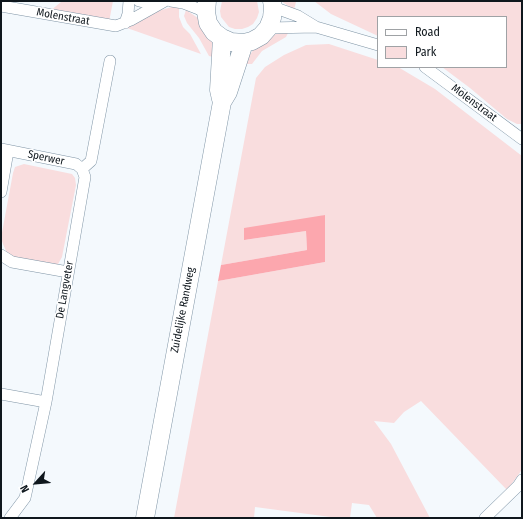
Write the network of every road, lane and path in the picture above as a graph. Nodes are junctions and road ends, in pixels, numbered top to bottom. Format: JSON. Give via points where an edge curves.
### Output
{"nodes":[{"id":1,"x":129,"y":1,"type":"edge"},
{"id":2,"x":139,"y":1,"type":"edge"},
{"id":3,"x":170,"y":1,"type":"edge"},
{"id":4,"x":161,"y":3,"type":"edge"},
{"id":5,"x":272,"y":4,"type":"edge"},
{"id":6,"x":1,"y":6,"type":"edge"},
{"id":7,"x":207,"y":7,"type":"edge"},
{"id":8,"x":125,"y":23,"type":"junction"},
{"id":9,"x":268,"y":28,"type":"junction"},
{"id":10,"x":316,"y":28,"type":"junction"},
{"id":11,"x":222,"y":38,"type":"junction"},
{"id":12,"x":244,"y":43,"type":"junction"},
{"id":13,"x":377,"y":45,"type":"edge"},
{"id":14,"x":110,"y":61,"type":"dead end"},
{"id":15,"x":426,"y":68,"type":"edge"},
{"id":16,"x":222,"y":102,"type":"junction"},
{"id":17,"x":522,"y":139,"type":"edge"},
{"id":18,"x":5,"y":150,"type":"edge"},
{"id":19,"x":82,"y":169,"type":"junction"},
{"id":20,"x":1,"y":192,"type":"edge"},
{"id":21,"x":1,"y":255,"type":"edge"},
{"id":22,"x":68,"y":272,"type":"junction"},
{"id":23,"x":1,"y":394,"type":"edge"},
{"id":24,"x":46,"y":402,"type":"junction"},
{"id":25,"x":522,"y":480,"type":"edge"},
{"id":26,"x":10,"y":518,"type":"edge"},
{"id":27,"x":145,"y":518,"type":"edge"},
{"id":28,"x":485,"y":518,"type":"edge"}],
"edges":[{"from":1,"to":8,"type":"street"},
{"from":2,"to":4,"type":"street","name":"Molenstraat"},
{"from":3,"to":7,"type":"street"},
{"from":4,"to":8,"type":"street","name":"Molenstraat"},
{"from":5,"to":9,"type":"main road","via":[[272,18]]},
{"from":5,"to":10,"type":"street"},
{"from":6,"to":8,"type":"street","name":"Molenstraat","via":[[116,26]]},
{"from":7,"to":11,"type":"main road","via":[[208,23]]},
{"from":9,"to":10,"type":"street"},
{"from":9,"to":12,"type":"main road","via":[[261,36]]},
{"from":10,"to":13,"type":"street"},
{"from":11,"to":12,"type":"main road"},
{"from":11,"to":16,"type":"main road","name":"Zuidelijke Randweg","via":[[219,90]]},
{"from":12,"to":16,"type":"main road","name":"Zuidelijke Randweg","via":[[228,92]]},
{"from":14,"to":19,"type":"street","via":[[91,161]]},
{"from":15,"to":17,"type":"street","name":"Molenstraat"},
{"from":16,"to":27,"type":"main road","name":"Zuidelijke Randweg"},
{"from":18,"to":19,"type":"street","name":"Sperwer","via":[[76,164]]},
{"from":18,"to":20,"type":"street","name":"Sperwer"},
{"from":19,"to":22,"type":"street","name":"De Langveter","via":[[85,176]]},
{"from":21,"to":22,"type":"street","via":[[12,262]]},
{"from":22,"to":24,"type":"street","name":"De Langveter"},
{"from":23,"to":24,"type":"street"},
{"from":24,"to":26,"type":"street","name":"De Langveter","via":[[25,498]]},
{"from":25,"to":28,"type":"street"}]}
